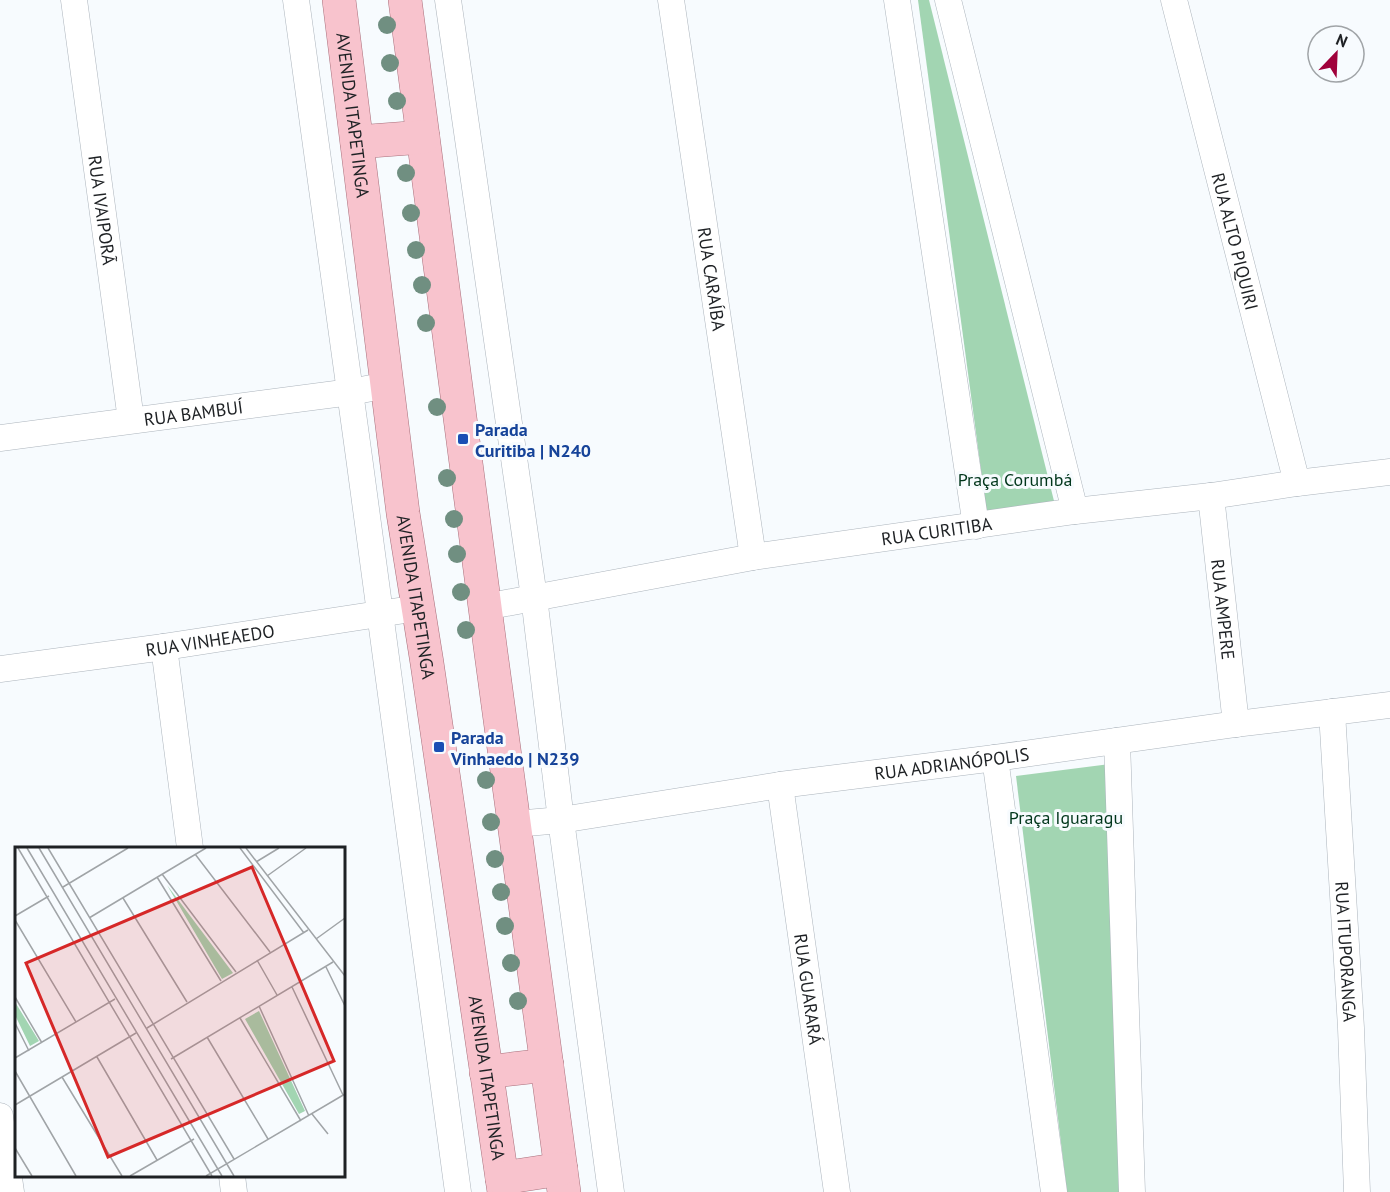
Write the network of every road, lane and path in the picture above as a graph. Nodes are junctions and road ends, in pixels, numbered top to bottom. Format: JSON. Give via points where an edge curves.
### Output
{"nodes":[{"id":1,"x":74,"y":0,"type":"edge"},
{"id":2,"x":296,"y":0,"type":"edge"},
{"id":3,"x":339,"y":0,"type":"edge"},
{"id":4,"x":405,"y":0,"type":"edge"},
{"id":5,"x":448,"y":0,"type":"edge"},
{"id":6,"x":671,"y":0,"type":"edge"},
{"id":7,"x":897,"y":0,"type":"edge"},
{"id":8,"x":948,"y":0,"type":"edge"},
{"id":9,"x":1174,"y":0,"type":"edge"},
{"id":10,"x":423,"y":137,"type":"junction"},
{"id":11,"x":357,"y":142,"type":"junction"},
{"id":12,"x":387,"y":385,"type":"junction"},
{"id":13,"x":351,"y":392,"type":"junction"},
{"id":14,"x":131,"y":420,"type":"junction"},
{"id":15,"x":0,"y":438,"type":"edge"},
{"id":16,"x":1390,"y":472,"type":"edge"},
{"id":17,"x":1297,"y":483,"type":"junction"},
{"id":18,"x":1211,"y":496,"type":"junction"},
{"id":19,"x":1076,"y":511,"type":"junction"},
{"id":20,"x":976,"y":526,"type":"junction"},
{"id":21,"x":753,"y":557,"type":"junction"},
{"id":22,"x":534,"y":597,"type":"junction"},
{"id":23,"x":485,"y":607,"type":"junction"},
{"id":24,"x":418,"y":608,"type":"junction"},
{"id":25,"x":379,"y":614,"type":"junction"},
{"id":26,"x":164,"y":647,"type":"junction"},
{"id":27,"x":0,"y":669,"type":"edge"},
{"id":28,"x":1390,"y":705,"type":"edge"},
{"id":29,"x":1332,"y":712,"type":"junction"},
{"id":30,"x":1236,"y":724,"type":"junction"},
{"id":31,"x":1117,"y":741,"type":"junction"},
{"id":32,"x":996,"y":758,"type":"junction"},
{"id":33,"x":780,"y":785,"type":"junction"},
{"id":34,"x":561,"y":820,"type":"junction"},
{"id":35,"x":515,"y":824,"type":"junction"},
{"id":36,"x":190,"y":847,"type":"edge"},
{"id":37,"x":547,"y":1065,"type":"junction"},
{"id":38,"x":486,"y":1072,"type":"junction"},
{"id":39,"x":0,"y":1116,"type":"edge"},
{"id":40,"x":232,"y":1177,"type":"edge"},
{"id":41,"x":563,"y":1180,"type":"edge"},
{"id":42,"x":503,"y":1185,"type":"edge"},
{"id":43,"x":11,"y":1192,"type":"edge"},
{"id":44,"x":234,"y":1192,"type":"edge"},
{"id":45,"x":458,"y":1192,"type":"edge"},
{"id":46,"x":611,"y":1192,"type":"edge"},
{"id":47,"x":837,"y":1192,"type":"edge"},
{"id":48,"x":1054,"y":1192,"type":"edge"},
{"id":49,"x":1132,"y":1192,"type":"edge"},
{"id":50,"x":1357,"y":1192,"type":"edge"}],
"edges":[{"from":1,"to":14,"type":"street","name":"RUA IVAIPORÃ"},
{"from":2,"to":13,"type":"street","name":"AVENIDA ITAPETINGA"},
{"from":3,"to":11,"type":"main road","name":"AVENIDA ITAPETINGA"},
{"from":4,"to":10,"type":"main road"},
{"from":5,"to":22,"type":"street"},
{"from":6,"to":21,"type":"street","name":"RUA CARAÍBA"},
{"from":7,"to":20,"type":"street"},
{"from":8,"to":19,"type":"street"},
{"from":9,"to":17,"type":"street","name":"RUA ALTO PIQUIRI"},
{"from":10,"to":11,"type":"main road"},
{"from":10,"to":23,"type":"main road"},
{"from":11,"to":12,"type":"main road","name":"AVENIDA ITAPETINGA"},
{"from":12,"to":13,"type":"street","name":"RUA BAMBUÍ"},
{"from":12,"to":24,"type":"main road","name":"AVENIDA ITAPETINGA"},
{"from":13,"to":14,"type":"street","name":"RUA BAMBUÍ"},
{"from":13,"to":25,"type":"street","name":"AVENIDA ITAPETINGA"},
{"from":14,"to":15,"type":"street","name":"RUA BAMBUÍ"},
{"from":16,"to":17,"type":"street","name":"RUA CURITIBA"},
{"from":17,"to":18,"type":"street","name":"RUA CURITIBA"},
{"from":18,"to":19,"type":"street","name":"RUA CURITIBA"},
{"from":18,"to":30,"type":"street","name":"RUA AMPERE"},
{"from":19,"to":20,"type":"street","name":"RUA CURITIBA"},
{"from":20,"to":21,"type":"street","name":"RUA CURITIBA"},
{"from":21,"to":22,"type":"street","name":"RUA CURITIBA"},
{"from":22,"to":23,"type":"street","name":"RUA CURITIBA"},
{"from":22,"to":34,"type":"street"},
{"from":23,"to":35,"type":"main road"},
{"from":24,"to":25,"type":"street","name":"RUA VINHEAEDO"},
{"from":24,"to":38,"type":"main road","name":"AVENIDA ITAPETINGA"},
{"from":25,"to":26,"type":"street","name":"RUA VINHEAEDO"},
{"from":25,"to":45,"type":"street","name":"AVENIDA ITAPETINGA"},
{"from":26,"to":27,"type":"street","name":"RUA VINHEAEDO"},
{"from":26,"to":36,"type":"street"},
{"from":28,"to":29,"type":"street","name":"RUA ADRIANÓPOLIS"},
{"from":29,"to":30,"type":"street","name":"RUA ADRIANÓPOLIS"},
{"from":29,"to":50,"type":"street","name":"RUA ITUPORANGA"},
{"from":30,"to":31,"type":"street","name":"RUA ADRIANÓPOLIS"},
{"from":31,"to":32,"type":"street","name":"RUA ADRIANÓPOLIS"},
{"from":31,"to":49,"type":"street"},
{"from":32,"to":33,"type":"street","name":"RUA ADRIANÓPOLIS"},
{"from":32,"to":48,"type":"street"},
{"from":33,"to":34,"type":"street","name":"RUA ADRIANÓPOLIS"},
{"from":33,"to":47,"type":"street","name":"RUA GUARARÁ"},
{"from":34,"to":35,"type":"street","name":"RUA ADRIANÓPOLIS"},
{"from":34,"to":46,"type":"street"},
{"from":35,"to":37,"type":"main road"},
{"from":37,"to":38,"type":"main road"},
{"from":37,"to":41,"type":"main road"},
{"from":38,"to":42,"type":"main road","name":"AVENIDA ITAPETINGA"},
{"from":39,"to":43,"type":"street"},
{"from":40,"to":44,"type":"street"},
{"from":41,"to":42,"type":"main road"}]}
